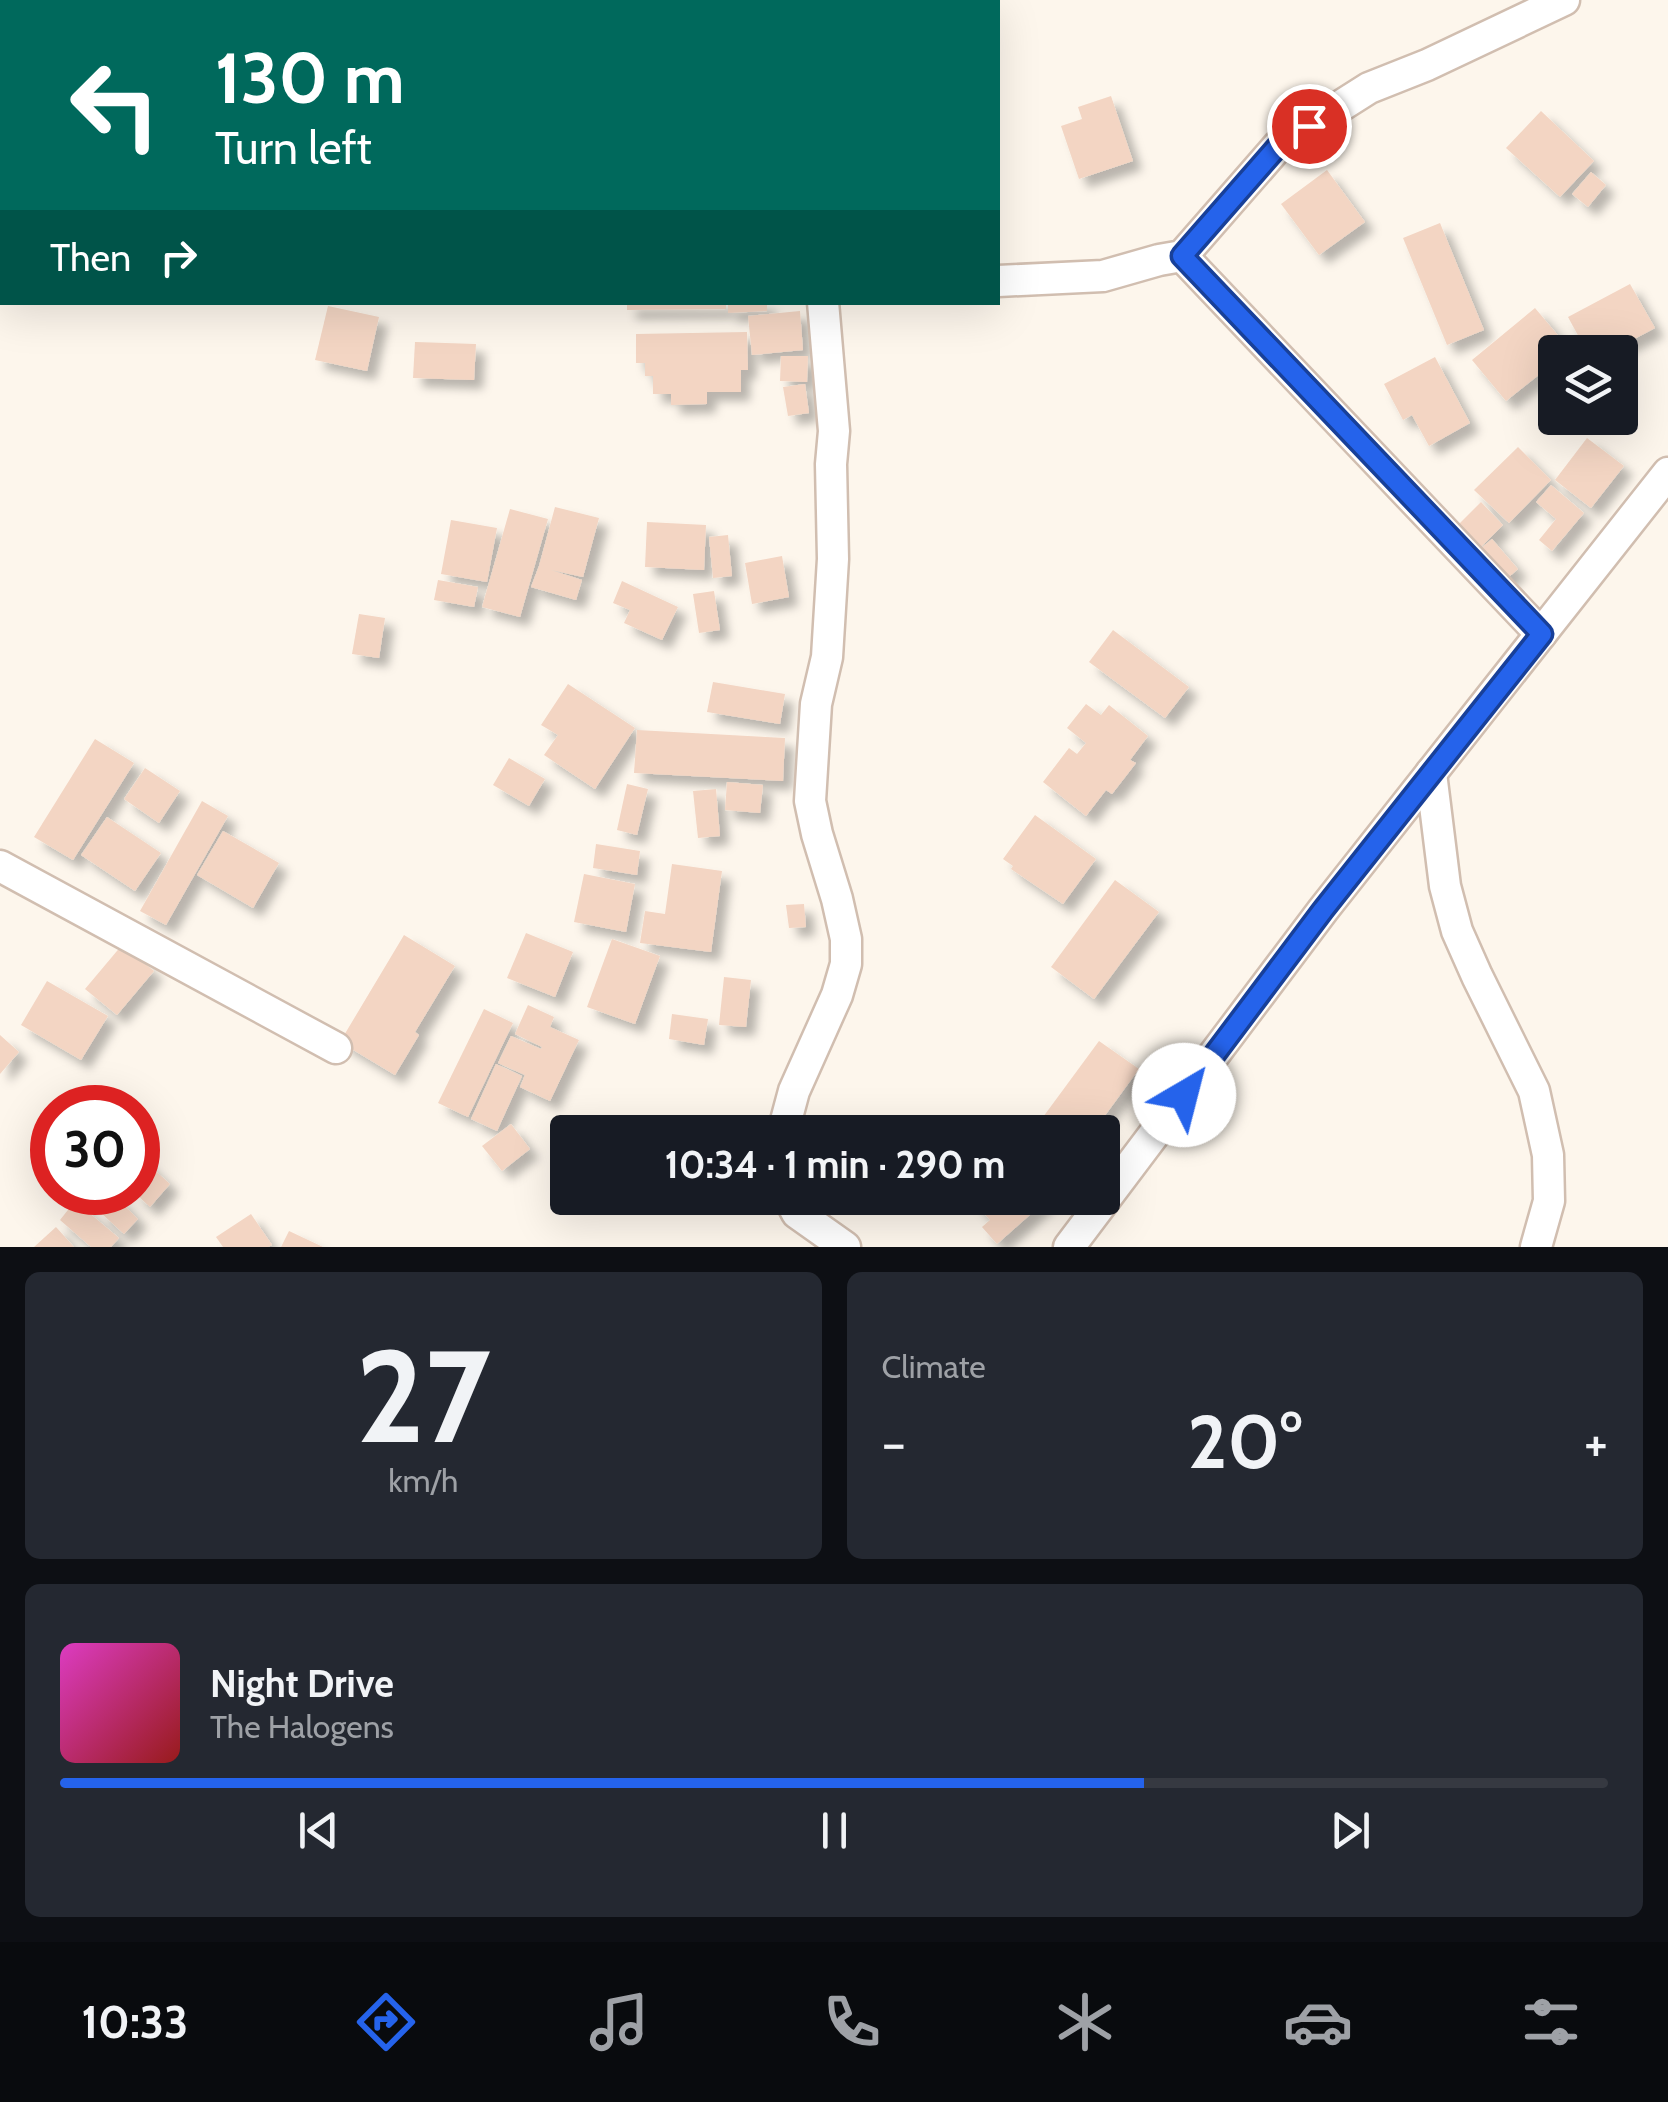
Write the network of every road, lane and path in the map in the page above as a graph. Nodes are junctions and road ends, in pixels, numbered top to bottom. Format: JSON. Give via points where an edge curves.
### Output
{"nodes":[{"id":1,"x":1564,"y":0,"type":"edge"},
{"id":2,"x":1182,"y":256,"type":"junction"},
{"id":3,"x":1000,"y":281,"type":"edge"},
{"id":4,"x":823,"y":305,"type":"edge"},
{"id":5,"x":1668,"y":473,"type":"edge"},
{"id":6,"x":1542,"y":634,"type":"junction"},
{"id":7,"x":1431,"y":773,"type":"junction"},
{"id":8,"x":0,"y":866,"type":"edge"},
{"id":9,"x":336,"y":1048,"type":"dead end"},
{"id":10,"x":788,"y":1115,"type":"edge"},
{"id":11,"x":801,"y":1215,"type":"edge"},
{"id":12,"x":845,"y":1247,"type":"edge"},
{"id":13,"x":1070,"y":1247,"type":"edge"},
{"id":14,"x":1536,"y":1247,"type":"edge"}],
"edges":[{"from":1,"to":2,"type":"street","via":[[1370,88],[1279,145]]},
{"from":2,"to":3,"type":"street","via":[[1102,276]]},
{"from":2,"to":6,"type":"street"},
{"from":4,"to":10,"type":"street","via":[[834,432],[833,558],[810,801],[846,939],[846,964]]},
{"from":5,"to":6,"type":"street"},
{"from":6,"to":7,"type":"street"},
{"from":7,"to":13,"type":"street"},
{"from":7,"to":14,"type":"street","via":[[1457,931],[1534,1091],[1548,1155],[1548,1201]]},
{"from":8,"to":9,"type":"street"},
{"from":11,"to":12,"type":"street"}]}
